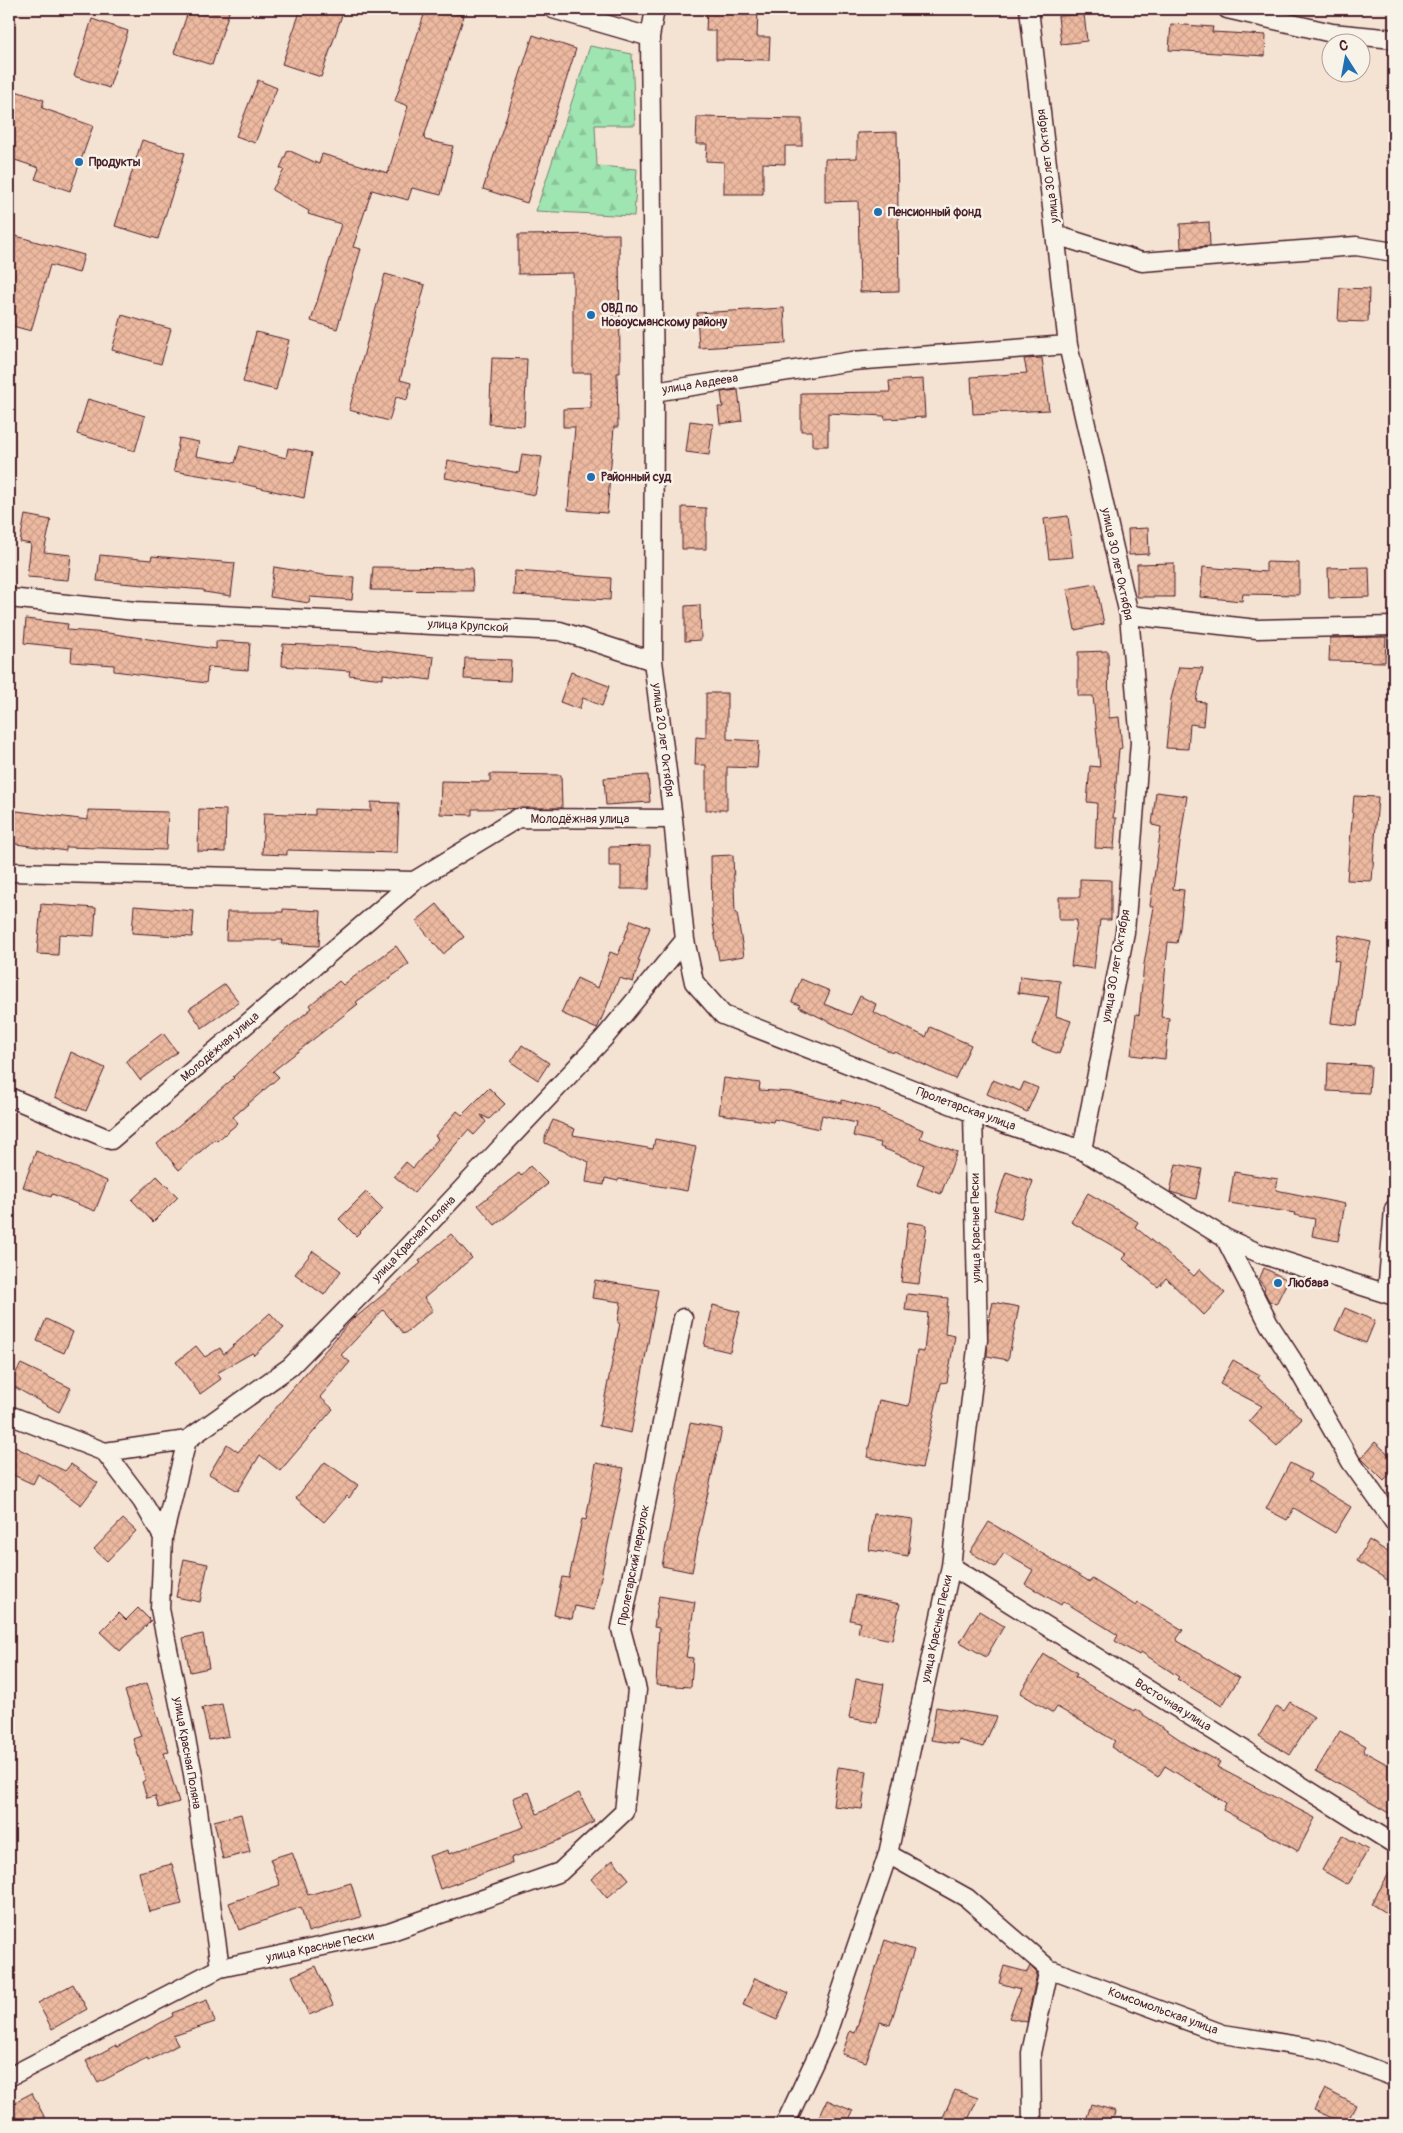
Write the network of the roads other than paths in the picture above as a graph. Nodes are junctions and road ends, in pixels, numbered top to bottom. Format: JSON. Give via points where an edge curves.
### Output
{"nodes":[{"id":1,"x":553,"y":9,"type":"edge"},
{"id":2,"x":655,"y":9,"type":"edge"},
{"id":3,"x":1029,"y":9,"type":"edge"},
{"id":4,"x":1226,"y":9,"type":"edge"},
{"id":5,"x":650,"y":37,"type":"junction"},
{"id":6,"x":1394,"y":39,"type":"edge"},
{"id":7,"x":1056,"y":235,"type":"junction"},
{"id":8,"x":1394,"y":252,"type":"edge"},
{"id":9,"x":1068,"y":345,"type":"junction"},
{"id":10,"x":654,"y":392,"type":"junction"},
{"id":11,"x":9,"y":598,"type":"edge"},
{"id":12,"x":1129,"y":615,"type":"junction"},
{"id":13,"x":1394,"y":626,"type":"edge"},
{"id":14,"x":653,"y":662,"type":"junction"},
{"id":15,"x":673,"y":819,"type":"junction"},
{"id":16,"x":9,"y":872,"type":"edge"},
{"id":17,"x":414,"y":881,"type":"junction"},
{"id":18,"x":685,"y":940,"type":"junction"},
{"id":19,"x":9,"y":1097,"type":"edge"},
{"id":20,"x":973,"y":1113,"type":"junction"},
{"id":21,"x":1082,"y":1150,"type":"junction"},
{"id":22,"x":1394,"y":1209,"type":"edge"},
{"id":23,"x":1225,"y":1238,"type":"junction"},
{"id":24,"x":1391,"y":1295,"type":"edge"},
{"id":25,"x":684,"y":1318,"type":"dead end"},
{"id":26,"x":9,"y":1415,"type":"edge"},
{"id":27,"x":187,"y":1440,"type":"junction"},
{"id":28,"x":105,"y":1452,"type":"junction"},
{"id":29,"x":1394,"y":1522,"type":"edge"},
{"id":30,"x":163,"y":1537,"type":"junction"},
{"id":31,"x":951,"y":1566,"type":"junction"},
{"id":32,"x":624,"y":1812,"type":"joint"},
{"id":33,"x":1394,"y":1844,"type":"edge"},
{"id":34,"x":888,"y":1854,"type":"junction"},
{"id":35,"x":220,"y":1968,"type":"junction"},
{"id":36,"x":1049,"y":1969,"type":"junction"},
{"id":37,"x":9,"y":2077,"type":"edge"},
{"id":38,"x":1394,"y":2077,"type":"edge"},
{"id":39,"x":785,"y":2124,"type":"edge"},
{"id":40,"x":1032,"y":2124,"type":"edge"}],
"edges":[{"from":1,"to":5,"type":"street"},
{"from":2,"to":5,"type":"street","name":"улица Авдеева"},
{"from":3,"to":7,"type":"street","name":"улица 30 лет Октября"},
{"from":4,"to":6,"type":"street","via":[[1332,32]]},
{"from":5,"to":10,"type":"street","name":"улица Авдеева"},
{"from":7,"to":8,"type":"street","via":[[1142,262],[1356,246]]},
{"from":7,"to":9,"type":"street","name":"улица 30 лет Октября"},
{"from":9,"to":10,"type":"street","name":"улица Авдеева","via":[[852,360]]},
{"from":9,"to":12,"type":"street","name":"улица 30 лет Октября"},
{"from":10,"to":14,"type":"street"},
{"from":11,"to":14,"type":"street","name":"улица Крупской","via":[[135,610],[560,631]]},
{"from":12,"to":13,"type":"street","via":[[1256,630]]},
{"from":12,"to":21,"type":"street","name":"улица 30 лет Октября","via":[[1140,742],[1125,932]]},
{"from":14,"to":15,"type":"street","name":"улица 20 лет Октября"},
{"from":15,"to":17,"type":"street","name":"Молодёжная улица","via":[[518,818]]},
{"from":15,"to":18,"type":"street","name":"Пролетарская улица"},
{"from":16,"to":17,"type":"street"},
{"from":17,"to":19,"type":"street","name":"Молодёжная улица","via":[[111,1140]]},
{"from":18,"to":20,"type":"street","name":"Пролетарская улица","via":[[694,982],[723,1015]]},
{"from":18,"to":27,"type":"street","name":"улица Красная Поляна","via":[[604,1038],[297,1360]]},
{"from":20,"to":21,"type":"street","name":"Пролетарская улица"},
{"from":20,"to":31,"type":"street","name":"улица Красные Пески","via":[[978,1340]]},
{"from":21,"to":23,"type":"street","name":"Пролетарская улица"},
{"from":22,"to":24,"type":"street"},
{"from":23,"to":24,"type":"street","name":"Пролетарская улица","via":[[1261,1254]]},
{"from":23,"to":29,"type":"street","via":[[1269,1324],[1351,1462]]},
{"from":25,"to":32,"type":"street","name":"Пролетарский переулок","via":[[621,1629],[637,1690]]},
{"from":26,"to":28,"type":"street"},
{"from":27,"to":28,"type":"street"},
{"from":27,"to":30,"type":"street","name":"улица Красная Поляна"},
{"from":28,"to":30,"type":"street","via":[[142,1501]]},
{"from":30,"to":35,"type":"street","name":"улица Красная Поляна","via":[[160,1609],[193,1774]]},
{"from":31,"to":33,"type":"street","name":"Восточная улица"},
{"from":31,"to":34,"type":"street","name":"улица Красные Пески"},
{"from":32,"to":35,"type":"street","name":"улица Красные Пески","via":[[560,1872],[389,1932]]},
{"from":34,"to":36,"type":"street","name":"Комсомольская улица","via":[[967,1898]]},
{"from":34,"to":39,"type":"street","name":"улица Красные Пески","via":[[824,2039]]},
{"from":35,"to":37,"type":"street","name":"улица Красные Пески"},
{"from":36,"to":38,"type":"street","name":"Комсомольская улица","via":[[1223,2034],[1324,2050]]},
{"from":36,"to":40,"type":"street","via":[[1031,2053]]}]}
